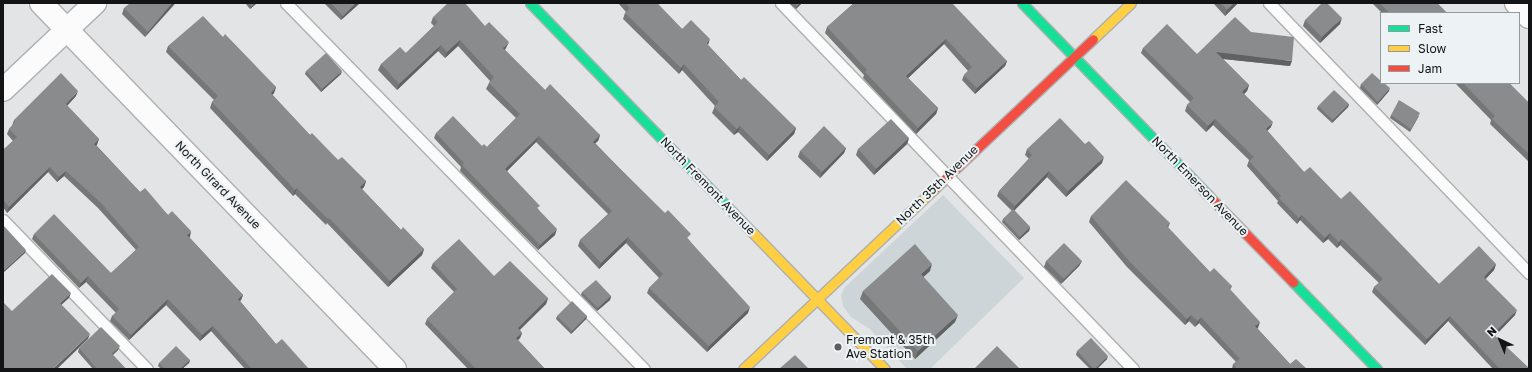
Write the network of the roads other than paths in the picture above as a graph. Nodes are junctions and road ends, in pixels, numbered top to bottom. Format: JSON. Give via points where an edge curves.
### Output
{"nodes":[{"id":1,"x":41,"y":3,"type":"edge"},
{"id":2,"x":95,"y":3,"type":"edge"},
{"id":3,"x":286,"y":3,"type":"edge"},
{"id":4,"x":530,"y":3,"type":"edge"},
{"id":5,"x":780,"y":3,"type":"edge"},
{"id":6,"x":1022,"y":3,"type":"edge"},
{"id":7,"x":1132,"y":3,"type":"edge"},
{"id":8,"x":1269,"y":3,"type":"edge"},
{"id":9,"x":1516,"y":3,"type":"edge"},
{"id":10,"x":1529,"y":17,"type":"edge"},
{"id":11,"x":67,"y":30,"type":"junction"},
{"id":12,"x":1074,"y":57,"type":"junction"},
{"id":13,"x":3,"y":90,"type":"edge"},
{"id":14,"x":947,"y":175,"type":"junction"},
{"id":15,"x":3,"y":220,"type":"edge"},
{"id":16,"x":1529,"y":272,"type":"edge"},
{"id":17,"x":818,"y":300,"type":"junction"},
{"id":18,"x":147,"y":369,"type":"edge"},
{"id":19,"x":394,"y":369,"type":"edge"},
{"id":20,"x":644,"y":369,"type":"edge"},
{"id":21,"x":743,"y":369,"type":"edge"},
{"id":22,"x":885,"y":369,"type":"edge"},
{"id":23,"x":1133,"y":369,"type":"edge"},
{"id":24,"x":1377,"y":369,"type":"edge"}],
"edges":[{"from":1,"to":11,"type":"street","name":"North Girard Avenue"},
{"from":2,"to":11,"type":"street"},
{"from":3,"to":20,"type":"lane"},
{"from":4,"to":17,"type":"street","name":"North Fremont Avenue"},
{"from":5,"to":14,"type":"lane"},
{"from":6,"to":12,"type":"street","name":"North Emerson Avenue"},
{"from":7,"to":12,"type":"street","name":"North 35th Avenue"},
{"from":8,"to":16,"type":"lane"},
{"from":9,"to":10,"type":"street"},
{"from":11,"to":13,"type":"street"},
{"from":11,"to":19,"type":"street","name":"North Girard Avenue"},
{"from":12,"to":14,"type":"street","name":"North 35th Avenue"},
{"from":12,"to":24,"type":"street","name":"North Emerson Avenue"},
{"from":14,"to":17,"type":"street","name":"North 35th Avenue"},
{"from":14,"to":23,"type":"lane"},
{"from":15,"to":18,"type":"lane"},
{"from":17,"to":21,"type":"street","name":"North 35th Avenue"},
{"from":17,"to":22,"type":"street","name":"North Fremont Avenue"}]}
